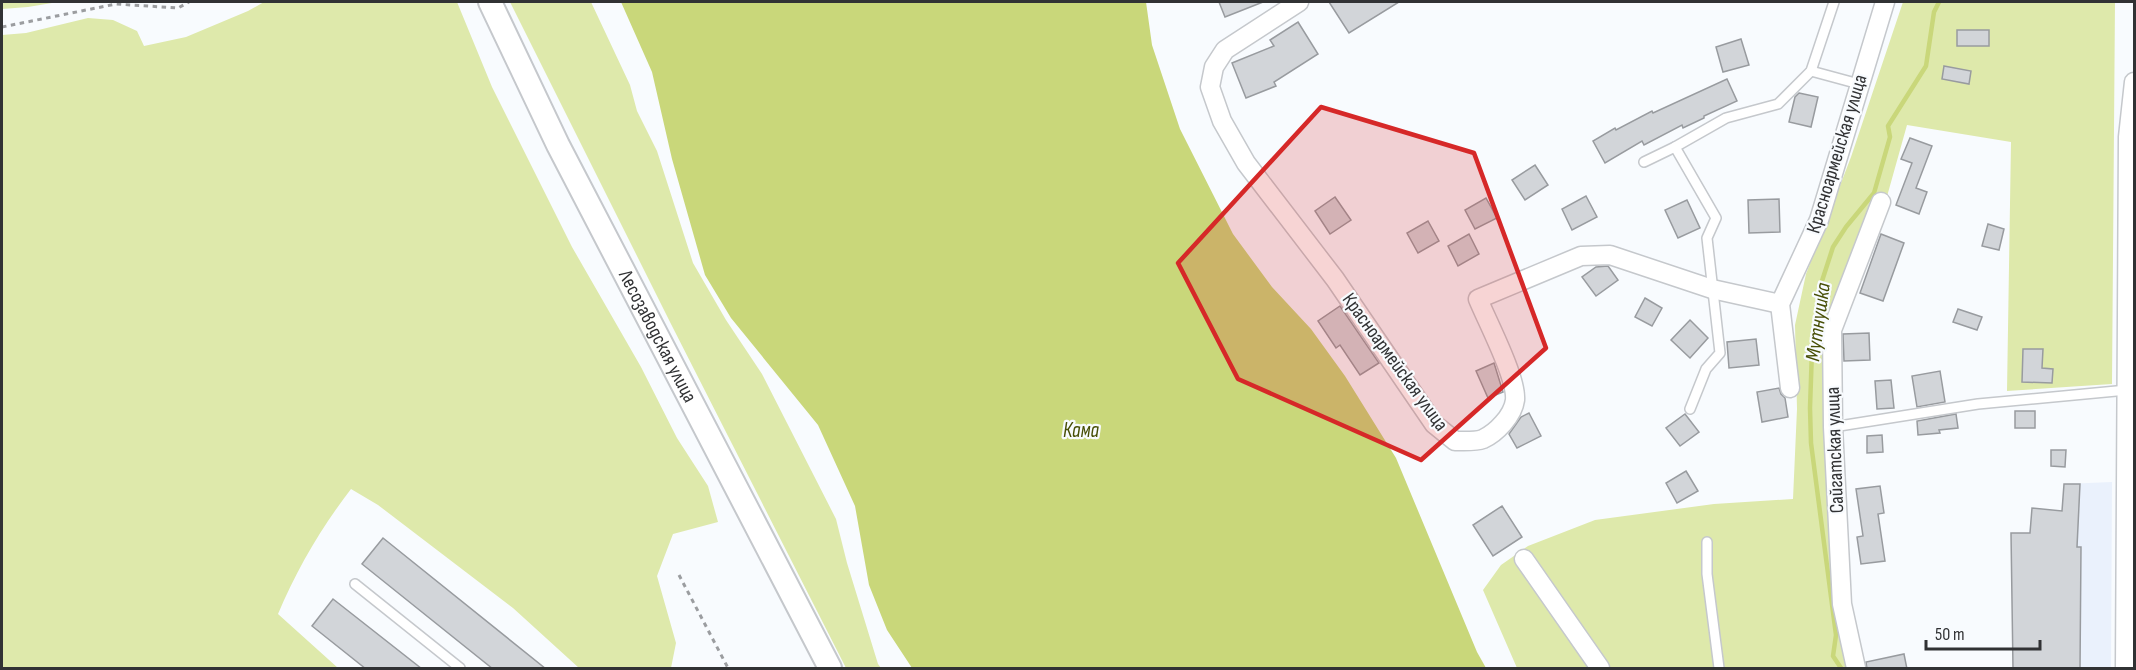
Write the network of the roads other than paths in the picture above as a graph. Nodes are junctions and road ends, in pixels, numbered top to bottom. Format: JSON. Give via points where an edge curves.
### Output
{"nodes":[{"id":1,"x":490,"y":2,"type":"edge"},
{"id":2,"x":1299,"y":2,"type":"edge"},
{"id":3,"x":1834,"y":2,"type":"edge"},
{"id":4,"x":1885,"y":2,"type":"edge"},
{"id":5,"x":1811,"y":71,"type":"junction"},
{"id":6,"x":2134,"y":82,"type":"edge"},
{"id":7,"x":1859,"y":84,"type":"junction"},
{"id":8,"x":2131,"y":137,"type":"edge"},
{"id":9,"x":1676,"y":147,"type":"junction"},
{"id":10,"x":1644,"y":162,"type":"dead end"},
{"id":11,"x":1881,"y":202,"type":"dead end"},
{"id":12,"x":1712,"y":289,"type":"junction"},
{"id":13,"x":1780,"y":304,"type":"junction"},
{"id":14,"x":1790,"y":388,"type":"dead end"},
{"id":15,"x":2127,"y":390,"type":"junction"},
{"id":16,"x":1690,"y":410,"type":"dead end"},
{"id":17,"x":1833,"y":427,"type":"junction"},
{"id":18,"x":1707,"y":542,"type":"dead end"},
{"id":19,"x":1524,"y":559,"type":"dead end"},
{"id":20,"x":355,"y":584,"type":"dead end"},
{"id":21,"x":2128,"y":659,"type":"edge"},
{"id":22,"x":460,"y":669,"type":"edge"},
{"id":23,"x":830,"y":669,"type":"edge"},
{"id":24,"x":1600,"y":669,"type":"edge"},
{"id":25,"x":1719,"y":669,"type":"edge"},
{"id":26,"x":1856,"y":669,"type":"edge"}],
"edges":[{"from":1,"to":23,"type":"street","name":"Лесозаводская улица","via":[[558,145]]},
{"from":2,"to":12,"type":"street","name":"Красноармейская улица","via":[[1225,50],[1214,67],[1210,87],[1219,113],[1246,163],[1335,279],[1434,424],[1455,441],[1482,439],[1501,426],[1515,400],[1508,369],[1478,299],[1581,256],[1610,255]]},
{"from":3,"to":5,"type":"lane"},
{"from":4,"to":7,"type":"street","name":"Красноармейская улица"},
{"from":5,"to":7,"type":"lane"},
{"from":5,"to":9,"type":"lane","via":[[1778,104],[1726,118]]},
{"from":6,"to":8,"type":"street"},
{"from":7,"to":13,"type":"street","name":"Красноармейская улица","via":[[1820,220]]},
{"from":8,"to":15,"type":"street"},
{"from":9,"to":10,"type":"lane"},
{"from":9,"to":12,"type":"lane","via":[[1716,218],[1707,238]]},
{"from":11,"to":17,"type":"street","name":"Сайгатская улица","via":[[1832,330]]},
{"from":12,"to":13,"type":"street","name":"Красноармейская улица"},
{"from":12,"to":16,"type":"lane","via":[[1720,352],[1706,369]]},
{"from":13,"to":14,"type":"street"},
{"from":15,"to":17,"type":"lane","via":[[1978,404]]},
{"from":15,"to":21,"type":"street"},
{"from":17,"to":26,"type":"street","name":"Сайгатская улица","via":[[1842,603]]},
{"from":18,"to":25,"type":"lane","via":[[1708,585]]},
{"from":19,"to":24,"type":"street"},
{"from":20,"to":22,"type":"lane"}]}
